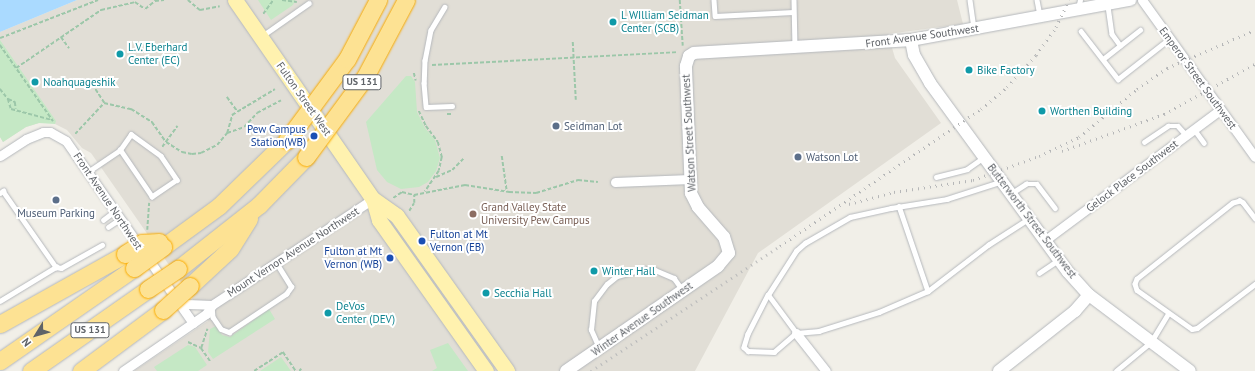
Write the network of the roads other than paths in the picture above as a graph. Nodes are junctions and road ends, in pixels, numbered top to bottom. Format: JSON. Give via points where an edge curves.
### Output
{"nodes":[{"id":1,"x":235,"y":0,"type":"edge"},
{"id":2,"x":378,"y":0,"type":"edge"},
{"id":3,"x":406,"y":0,"type":"edge"},
{"id":4,"x":714,"y":0,"type":"edge"},
{"id":5,"x":794,"y":0,"type":"edge"},
{"id":6,"x":970,"y":0,"type":"edge"},
{"id":7,"x":1037,"y":0,"type":"edge"},
{"id":8,"x":1130,"y":0,"type":"edge"},
{"id":9,"x":1142,"y":0,"type":"edge"},
{"id":10,"x":309,"y":3,"type":"road end"},
{"id":11,"x":1108,"y":4,"type":"junction"},
{"id":12,"x":1079,"y":5,"type":"edge"},
{"id":13,"x":445,"y":7,"type":"dead end"},
{"id":14,"x":793,"y":12,"type":"junction"},
{"id":15,"x":1040,"y":17,"type":"junction"},
{"id":16,"x":974,"y":29,"type":"junction"},
{"id":17,"x":1140,"y":30,"type":"dead end"},
{"id":18,"x":1081,"y":31,"type":"dead end"},
{"id":19,"x":261,"y":37,"type":"junction"},
{"id":20,"x":1169,"y":38,"type":"junction"},
{"id":21,"x":911,"y":40,"type":"junction"},
{"id":22,"x":1120,"y":45,"type":"junction"},
{"id":23,"x":795,"y":46,"type":"junction"},
{"id":24,"x":684,"y":54,"type":"joint"},
{"id":25,"x":1103,"y":59,"type":"junction"},
{"id":26,"x":452,"y":106,"type":"dead end"},
{"id":27,"x":1220,"y":110,"type":"junction"},
{"id":28,"x":1194,"y":129,"type":"junction"},
{"id":29,"x":1186,"y":135,"type":"junction"},
{"id":30,"x":1144,"y":142,"type":"dead end"},
{"id":31,"x":1204,"y":143,"type":"dead end"},
{"id":32,"x":120,"y":150,"type":"junction"},
{"id":33,"x":0,"y":156,"type":"edge"},
{"id":34,"x":1255,"y":157,"type":"edge"},
{"id":35,"x":985,"y":158,"type":"junction"},
{"id":36,"x":89,"y":171,"type":"junction"},
{"id":37,"x":936,"y":177,"type":"dead end"},
{"id":38,"x":690,"y":179,"type":"junction"},
{"id":39,"x":1002,"y":181,"type":"junction"},
{"id":40,"x":616,"y":182,"type":"dead end"},
{"id":41,"x":0,"y":193,"type":"edge"},
{"id":42,"x":1011,"y":194,"type":"junction"},
{"id":43,"x":373,"y":199,"type":"junction"},
{"id":44,"x":259,"y":205,"type":"junction"},
{"id":45,"x":899,"y":206,"type":"junction"},
{"id":46,"x":1055,"y":208,"type":"dead end"},
{"id":47,"x":118,"y":215,"type":"junction"},
{"id":48,"x":1028,"y":219,"type":"junction"},
{"id":49,"x":1255,"y":219,"type":"edge"},
{"id":50,"x":103,"y":220,"type":"dead end"},
{"id":51,"x":108,"y":227,"type":"dead end"},
{"id":52,"x":1044,"y":241,"type":"junction"},
{"id":53,"x":165,"y":243,"type":"junction"},
{"id":54,"x":102,"y":245,"type":"dead end"},
{"id":55,"x":1058,"y":260,"type":"junction"},
{"id":56,"x":276,"y":263,"type":"junction"},
{"id":57,"x":718,"y":266,"type":"joint"},
{"id":58,"x":56,"y":267,"type":"junction"},
{"id":59,"x":1039,"y":273,"type":"dead end"},
{"id":60,"x":1255,"y":284,"type":"edge"},
{"id":61,"x":683,"y":290,"type":"junction"},
{"id":62,"x":928,"y":291,"type":"junction"},
{"id":63,"x":768,"y":295,"type":"junction"},
{"id":64,"x":1089,"y":296,"type":"junction"},
{"id":65,"x":175,"y":298,"type":"junction"},
{"id":66,"x":0,"y":301,"type":"edge"},
{"id":67,"x":212,"y":305,"type":"junction"},
{"id":68,"x":1168,"y":314,"type":"junction"},
{"id":69,"x":193,"y":323,"type":"junction"},
{"id":70,"x":0,"y":324,"type":"edge"},
{"id":71,"x":796,"y":333,"type":"junction"},
{"id":72,"x":1151,"y":342,"type":"junction"},
{"id":73,"x":599,"y":349,"type":"junction"},
{"id":74,"x":0,"y":361,"type":"edge"},
{"id":75,"x":31,"y":371,"type":"edge"},
{"id":76,"x":81,"y":371,"type":"edge"},
{"id":77,"x":123,"y":371,"type":"edge"},
{"id":78,"x":486,"y":371,"type":"edge"},
{"id":79,"x":507,"y":371,"type":"edge"},
{"id":80,"x":566,"y":371,"type":"edge"},
{"id":81,"x":826,"y":371,"type":"edge"},
{"id":82,"x":999,"y":371,"type":"edge"},
{"id":83,"x":1116,"y":371,"type":"edge"},
{"id":84,"x":1190,"y":371,"type":"edge"}],
"edges":[{"from":1,"to":19,"type":"main road","name":"Fulton Street West"},
{"from":2,"to":53,"type":"highway","number":"US 131","bridge":true,"via":[[347,59],[287,140],[241,188]]},
{"from":3,"to":44,"type":"highway","number":"US 131","bridge":true,"via":[[365,77],[306,157]]},
{"from":4,"to":14,"type":"lane","via":[[715,16]]},
{"from":5,"to":14,"type":"lane"},
{"from":6,"to":16,"type":"lane"},
{"from":7,"to":15,"type":"lane"},
{"from":8,"to":11,"type":"street","name":"Front Avenue Southwest"},
{"from":9,"to":20,"type":"street","name":"Emperor Street Southwest"},
{"from":10,"to":19,"type":"lane"},
{"from":11,"to":12,"type":"street","name":"Front Avenue Southwest"},
{"from":11,"to":22,"type":"lane","via":[[1112,34]]},
{"from":12,"to":15,"type":"street","name":"Front Avenue Southwest"},
{"from":13,"to":26,"type":"lane","via":[[431,30],[425,60],[424,83],[426,107]]},
{"from":14,"to":23,"type":"lane"},
{"from":15,"to":16,"type":"street","name":"Front Avenue Southwest"},
{"from":16,"to":21,"type":"street","name":"Front Avenue Southwest"},
{"from":17,"to":22,"type":"lane"},
{"from":18,"to":25,"type":"lane"},
{"from":19,"to":43,"type":"main road","name":"Fulton Street West"},
{"from":20,"to":25,"type":"lane","via":[[1118,79]]},
{"from":20,"to":27,"type":"street","name":"Emperor Street Southwest"},
{"from":21,"to":23,"type":"street","name":"Front Avenue Southwest","via":[[858,45]]},
{"from":21,"to":35,"type":"street","name":"Butterworth Street Southwest","via":[[920,69]]},
{"from":22,"to":25,"type":"lane"},
{"from":23,"to":24,"type":"street","name":"Front Avenue Southwest"},
{"from":24,"to":38,"type":"street","name":"Watson Street Southwest"},
{"from":27,"to":28,"type":"street","name":"Gelock Place Southwest"},
{"from":27,"to":34,"type":"street","name":"Emperor Street Southwest"},
{"from":28,"to":29,"type":"street","name":"Gelock Place Southwest"},
{"from":28,"to":31,"type":"lane"},
{"from":29,"to":30,"type":"lane","via":[[1178,126],[1168,126]]},
{"from":29,"to":52,"type":"street","name":"Gelock Place Southwest"},
{"from":32,"to":32,"type":"lane","via":[[152,197],[178,180],[158,154],[131,134]]},
{"from":32,"to":36,"type":"lane"},
{"from":33,"to":36,"type":"street","name":"Front Avenue Northwest","via":[[34,134],[50,132],[66,141]]},
{"from":35,"to":37,"type":"lane","via":[[967,169]]},
{"from":35,"to":39,"type":"street","name":"Butterworth Street Southwest"},
{"from":36,"to":47,"type":"street","name":"Front Avenue Northwest"},
{"from":38,"to":40,"type":"street"},
{"from":38,"to":57,"type":"street","name":"Watson Street Southwest","via":[[695,202],[727,242],[729,253]]},
{"from":39,"to":42,"type":"street","name":"Butterworth Street Southwest"},
{"from":39,"to":45,"type":"lane","via":[[947,199]]},
{"from":41,"to":58,"type":"lane","via":[[3,191]]},
{"from":42,"to":46,"type":"lane","via":[[1026,184],[1037,184]]},
{"from":42,"to":48,"type":"street","name":"Butterworth Street Southwest"},
{"from":43,"to":56,"type":"street","name":"Mount Vernon Avenue Northwest"},
{"from":43,"to":78,"type":"main road","name":"Fulton Street West","via":[[378,220]]},
{"from":43,"to":79,"type":"main road","name":"Fulton Street West","via":[[396,216]]},
{"from":44,"to":75,"type":"highway","number":"US 131","bridge":true,"via":[[178,269]]},
{"from":44,"to":76,"type":"highway","bridge":true,"via":[[230,249],[162,310]]},
{"from":45,"to":62,"type":"lane"},
{"from":45,"to":63,"type":"lane","via":[[850,218],[821,232],[796,251]]},
{"from":47,"to":50,"type":"lane"},
{"from":47,"to":51,"type":"lane"},
{"from":47,"to":65,"type":"street","name":"Front Avenue Northwest"},
{"from":48,"to":52,"type":"street","name":"Butterworth Street Southwest"},
{"from":48,"to":62,"type":"lane","via":[[988,245]]},
{"from":49,"to":68,"type":"lane","via":[[1244,203],[1233,203],[1137,279],[1135,284],[1138,290]]},
{"from":52,"to":55,"type":"street","name":"Butterworth Street Southwest"},
{"from":53,"to":70,"type":"highway","bridge":true,"via":[[142,243]]},
{"from":53,"to":74,"type":"highway","number":"US 131","bridge":true,"via":[[134,268]]},
{"from":54,"to":58,"type":"lane","via":[[61,268]]},
{"from":55,"to":59,"type":"lane"},
{"from":55,"to":64,"type":"street","name":"Butterworth Street Southwest"},
{"from":56,"to":67,"type":"street","name":"Mount Vernon Avenue Northwest"},
{"from":56,"to":67,"type":"lane","via":[[292,287],[290,291],[233,330],[229,332],[221,329],[213,317]]},
{"from":57,"to":61,"type":"street","name":"Winter Avenue Southwest"},
{"from":58,"to":66,"type":"lane"},
{"from":60,"to":68,"type":"lane","via":[[1197,328],[1185,326]]},
{"from":61,"to":73,"type":"street","name":"Winter Avenue Southwest"},
{"from":61,"to":73,"type":"lane","via":[[674,278],[655,270],[644,269],[618,276],[600,292],[591,313],[591,330]]},
{"from":62,"to":71,"type":"lane","via":[[879,312],[819,331]]},
{"from":63,"to":71,"type":"lane"},
{"from":63,"to":71,"type":"lane","via":[[744,347],[748,351],[774,352]]},
{"from":64,"to":72,"type":"street","name":"Butterworth Street Southwest"},
{"from":64,"to":82,"type":"street","via":[[1075,311]]},
{"from":65,"to":67,"type":"street","via":[[187,304]]},
{"from":65,"to":69,"type":"street","name":"Front Avenue Northwest"},
{"from":67,"to":69,"type":"street","name":"Mount Vernon Avenue Northwest","via":[[206,314]]},
{"from":68,"to":72,"type":"lane"},
{"from":69,"to":77,"type":"street","name":"Mount Vernon Avenue Northwest"},
{"from":71,"to":81,"type":"street"},
{"from":72,"to":83,"type":"lane"},
{"from":72,"to":84,"type":"street","name":"Butterworth Street Southwest"},
{"from":73,"to":80,"type":"street","name":"Winter Avenue Southwest"}]}
